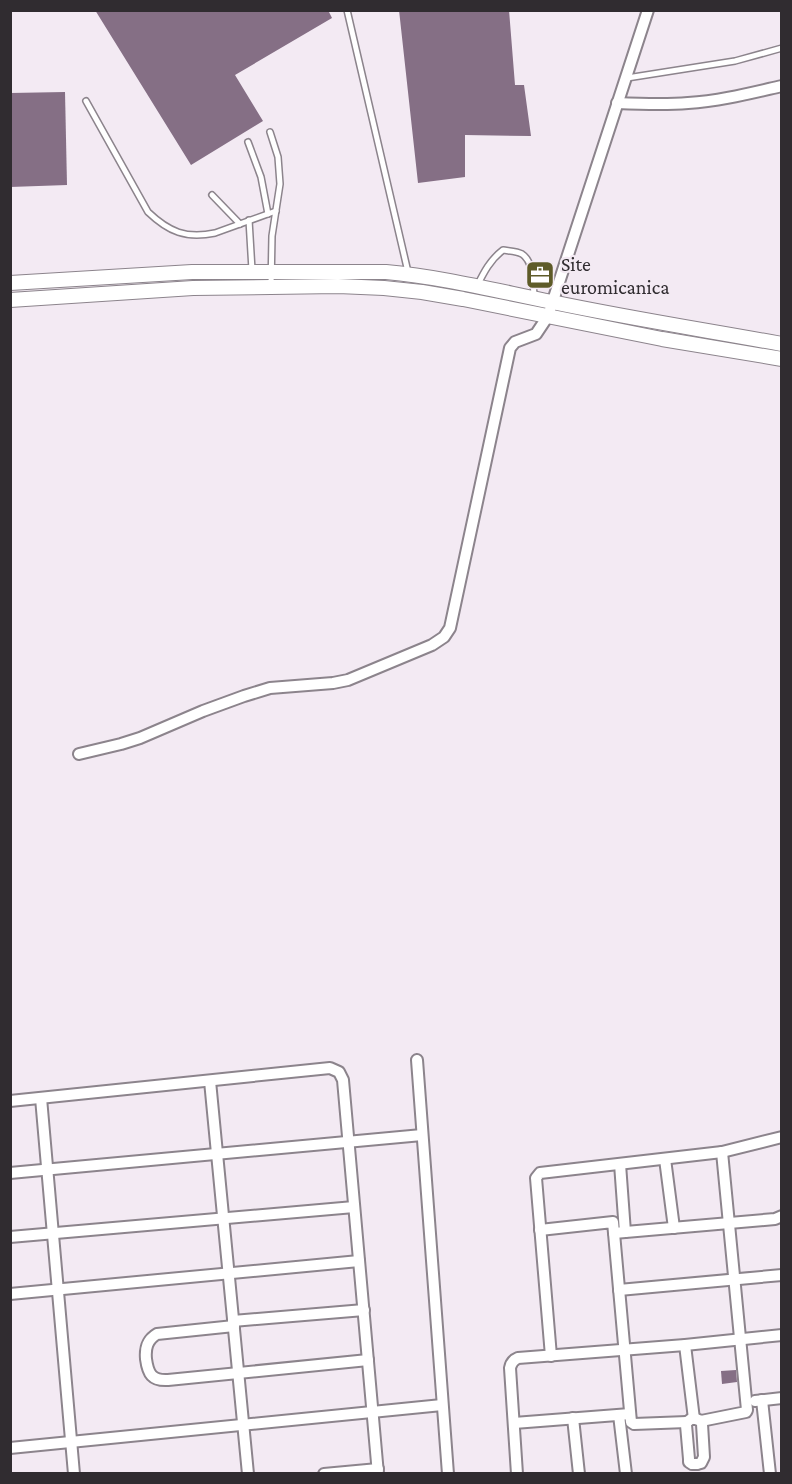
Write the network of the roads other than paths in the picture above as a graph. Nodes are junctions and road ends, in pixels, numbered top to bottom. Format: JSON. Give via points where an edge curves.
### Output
{"nodes":[{"id":1,"x":347,"y":10,"type":"edge"},
{"id":2,"x":648,"y":10,"type":"edge"},
{"id":3,"x":782,"y":48,"type":"edge"},
{"id":4,"x":626,"y":78,"type":"junction"},
{"id":5,"x":782,"y":86,"type":"edge"},
{"id":6,"x":86,"y":101,"type":"dead end"},
{"id":7,"x":618,"y":103,"type":"junction"},
{"id":8,"x":270,"y":132,"type":"dead end"},
{"id":9,"x":248,"y":142,"type":"dead end"},
{"id":10,"x":212,"y":195,"type":"dead end"},
{"id":11,"x":276,"y":211,"type":"junction"},
{"id":12,"x":268,"y":214,"type":"junction"},
{"id":13,"x":249,"y":220,"type":"junction"},
{"id":14,"x":240,"y":224,"type":"junction"},
{"id":15,"x":271,"y":271,"type":"junction"},
{"id":16,"x":253,"y":272,"type":"junction"},
{"id":17,"x":409,"y":274,"type":"junction"},
{"id":18,"x":10,"y":283,"type":"edge"},
{"id":19,"x":477,"y":286,"type":"junction"},
{"id":20,"x":271,"y":287,"type":"junction"},
{"id":21,"x":534,"y":298,"type":"junction"},
{"id":22,"x":10,"y":300,"type":"edge"},
{"id":23,"x":553,"y":302,"type":"junction"},
{"id":24,"x":548,"y":316,"type":"junction"},
{"id":25,"x":782,"y":344,"type":"edge"},
{"id":26,"x":782,"y":359,"type":"edge"},
{"id":27,"x":79,"y":754,"type":"dead end"},
{"id":28,"x":417,"y":1060,"type":"dead end"},
{"id":29,"x":210,"y":1081,"type":"junction"},
{"id":30,"x":41,"y":1098,"type":"junction"},
{"id":31,"x":10,"y":1101,"type":"edge"},
{"id":32,"x":422,"y":1135,"type":"junction"},
{"id":33,"x":781,"y":1138,"type":"edge"},
{"id":34,"x":348,"y":1141,"type":"junction"},
{"id":35,"x":722,"y":1152,"type":"junction"},
{"id":36,"x":217,"y":1154,"type":"junction"},
{"id":37,"x":665,"y":1159,"type":"junction"},
{"id":38,"x":620,"y":1164,"type":"junction"},
{"id":39,"x":48,"y":1169,"type":"junction"},
{"id":40,"x":10,"y":1173,"type":"edge"},
{"id":41,"x":354,"y":1207,"type":"junction"},
{"id":42,"x":782,"y":1216,"type":"edge"},
{"id":43,"x":223,"y":1218,"type":"junction"},
{"id":44,"x":729,"y":1223,"type":"junction"},
{"id":45,"x":674,"y":1228,"type":"junction"},
{"id":46,"x":540,"y":1230,"type":"junction"},
{"id":47,"x":620,"y":1232,"type":"junction"},
{"id":48,"x":53,"y":1233,"type":"junction"},
{"id":49,"x":10,"y":1237,"type":"edge"},
{"id":50,"x":359,"y":1260,"type":"junction"},
{"id":51,"x":229,"y":1273,"type":"junction"},
{"id":52,"x":782,"y":1275,"type":"edge"},
{"id":53,"x":734,"y":1279,"type":"junction"},
{"id":54,"x":58,"y":1290,"type":"junction"},
{"id":55,"x":619,"y":1290,"type":"junction"},
{"id":56,"x":10,"y":1294,"type":"edge"},
{"id":57,"x":364,"y":1310,"type":"junction"},
{"id":58,"x":234,"y":1323,"type":"junction"},
{"id":59,"x":782,"y":1335,"type":"edge"},
{"id":60,"x":740,"y":1339,"type":"junction"},
{"id":61,"x":685,"y":1345,"type":"junction"},
{"id":62,"x":624,"y":1350,"type":"junction"},
{"id":63,"x":551,"y":1356,"type":"junction"},
{"id":64,"x":368,"y":1360,"type":"junction"},
{"id":65,"x":239,"y":1373,"type":"junction"},
{"id":66,"x":782,"y":1398,"type":"edge"},
{"id":67,"x":762,"y":1400,"type":"junction"},
{"id":68,"x":746,"y":1401,"type":"junction"},
{"id":69,"x":442,"y":1405,"type":"junction"},
{"id":70,"x":373,"y":1412,"type":"junction"},
{"id":71,"x":625,"y":1414,"type":"junction"},
{"id":72,"x":573,"y":1418,"type":"junction"},
{"id":73,"x":694,"y":1421,"type":"junction"},
{"id":74,"x":514,"y":1422,"type":"junction"},
{"id":75,"x":244,"y":1425,"type":"junction"},
{"id":76,"x":71,"y":1442,"type":"junction"},
{"id":77,"x":10,"y":1448,"type":"edge"},
{"id":78,"x":697,"y":1469,"type":"edge"},
{"id":79,"x":378,"y":1471,"type":"edge"},
{"id":80,"x":74,"y":1473,"type":"edge"},
{"id":81,"x":249,"y":1473,"type":"edge"},
{"id":82,"x":324,"y":1473,"type":"edge"},
{"id":83,"x":448,"y":1473,"type":"edge"},
{"id":84,"x":518,"y":1473,"type":"edge"},
{"id":85,"x":579,"y":1473,"type":"edge"},
{"id":86,"x":626,"y":1473,"type":"edge"},
{"id":87,"x":770,"y":1473,"type":"edge"}],
"edges":[{"from":1,"to":17,"type":"lane"},
{"from":2,"to":4,"type":"street"},
{"from":3,"to":4,"type":"lane","via":[[735,61]]},
{"from":4,"to":7,"type":"street"},
{"from":5,"to":7,"type":"street","via":[[691,103]]},
{"from":6,"to":14,"type":"lane","via":[[148,212],[160,224],[195,235]]},
{"from":7,"to":23,"type":"street"},
{"from":8,"to":11,"type":"lane","via":[[279,171]]},
{"from":9,"to":12,"type":"lane","via":[[261,177]]},
{"from":10,"to":14,"type":"lane"},
{"from":11,"to":12,"type":"lane"},
{"from":11,"to":15,"type":"lane"},
{"from":12,"to":13,"type":"lane"},
{"from":13,"to":14,"type":"lane"},
{"from":13,"to":16,"type":"lane"},
{"from":15,"to":16,"type":"street"},
{"from":15,"to":17,"type":"street"},
{"from":15,"to":20,"type":"lane"},
{"from":16,"to":18,"type":"street","via":[[162,273]]},
{"from":17,"to":19,"type":"street"},
{"from":19,"to":21,"type":"street"},
{"from":19,"to":21,"type":"lane","via":[[490,262],[503,250],[520,253],[531,271]]},
{"from":20,"to":22,"type":"street"},
{"from":20,"to":24,"type":"street","via":[[412,291]]},
{"from":21,"to":23,"type":"street"},
{"from":23,"to":24,"type":"street"},
{"from":23,"to":25,"type":"street"},
{"from":24,"to":26,"type":"street"},
{"from":24,"to":27,"type":"street","via":[[536,334],[510,348],[450,628],[444,637],[348,680],[270,688],[140,738]]},
{"from":28,"to":32,"type":"street"},
{"from":29,"to":30,"type":"street"},
{"from":29,"to":34,"type":"street","via":[[336,1070],[343,1080]]},
{"from":29,"to":36,"type":"street"},
{"from":30,"to":31,"type":"street"},
{"from":30,"to":39,"type":"street"},
{"from":32,"to":34,"type":"street"},
{"from":32,"to":69,"type":"street"},
{"from":33,"to":35,"type":"street"},
{"from":34,"to":36,"type":"street"},
{"from":34,"to":41,"type":"street"},
{"from":35,"to":37,"type":"street"},
{"from":35,"to":44,"type":"street"},
{"from":36,"to":39,"type":"street"},
{"from":36,"to":43,"type":"street"},
{"from":37,"to":38,"type":"street"},
{"from":37,"to":45,"type":"street"},
{"from":38,"to":46,"type":"street","via":[[537,1175]]},
{"from":38,"to":47,"type":"street"},
{"from":39,"to":40,"type":"street"},
{"from":39,"to":48,"type":"street"},
{"from":41,"to":43,"type":"street"},
{"from":41,"to":50,"type":"street"},
{"from":42,"to":44,"type":"street"},
{"from":43,"to":48,"type":"street"},
{"from":43,"to":51,"type":"street"},
{"from":44,"to":45,"type":"street"},
{"from":44,"to":53,"type":"street"},
{"from":45,"to":47,"type":"street"},
{"from":46,"to":47,"type":"street","via":[[612,1221]]},
{"from":46,"to":63,"type":"street"},
{"from":47,"to":55,"type":"street"},
{"from":48,"to":49,"type":"street"},
{"from":48,"to":54,"type":"street"},
{"from":50,"to":51,"type":"street"},
{"from":50,"to":57,"type":"street"},
{"from":51,"to":54,"type":"street"},
{"from":51,"to":58,"type":"street"},
{"from":52,"to":53,"type":"street"},
{"from":53,"to":55,"type":"street"},
{"from":53,"to":60,"type":"street"},
{"from":54,"to":56,"type":"street"},
{"from":54,"to":76,"type":"street"},
{"from":55,"to":62,"type":"street"},
{"from":57,"to":58,"type":"street"},
{"from":57,"to":64,"type":"street"},
{"from":58,"to":65,"type":"street"},
{"from":58,"to":65,"type":"street","via":[[157,1334],[147,1343],[145,1352],[149,1373],[159,1380]]},
{"from":59,"to":60,"type":"street"},
{"from":60,"to":61,"type":"street"},
{"from":60,"to":68,"type":"street"},
{"from":61,"to":62,"type":"street"},
{"from":61,"to":73,"type":"street"},
{"from":62,"to":63,"type":"street"},
{"from":62,"to":71,"type":"street"},
{"from":63,"to":74,"type":"street","via":[[518,1358],[512,1362]]},
{"from":64,"to":65,"type":"street"},
{"from":64,"to":70,"type":"street"},
{"from":65,"to":75,"type":"street"},
{"from":66,"to":67,"type":"street"},
{"from":67,"to":68,"type":"street"},
{"from":67,"to":87,"type":"street"},
{"from":68,"to":73,"type":"street","via":[[746,1412]]},
{"from":69,"to":70,"type":"street"},
{"from":69,"to":83,"type":"street"},
{"from":70,"to":75,"type":"street"},
{"from":70,"to":79,"type":"street"},
{"from":71,"to":72,"type":"street"},
{"from":71,"to":73,"type":"street","via":[[634,1424]]},
{"from":71,"to":86,"type":"street"},
{"from":72,"to":74,"type":"street"},
{"from":72,"to":85,"type":"street"},
{"from":73,"to":78,"type":"street","via":[[704,1457]]},
{"from":73,"to":78,"type":"street","via":[[688,1459]]},
{"from":74,"to":84,"type":"street"},
{"from":75,"to":76,"type":"street"},
{"from":75,"to":81,"type":"street"},
{"from":76,"to":77,"type":"street"},
{"from":76,"to":80,"type":"street"},
{"from":79,"to":82,"type":"street"}]}
